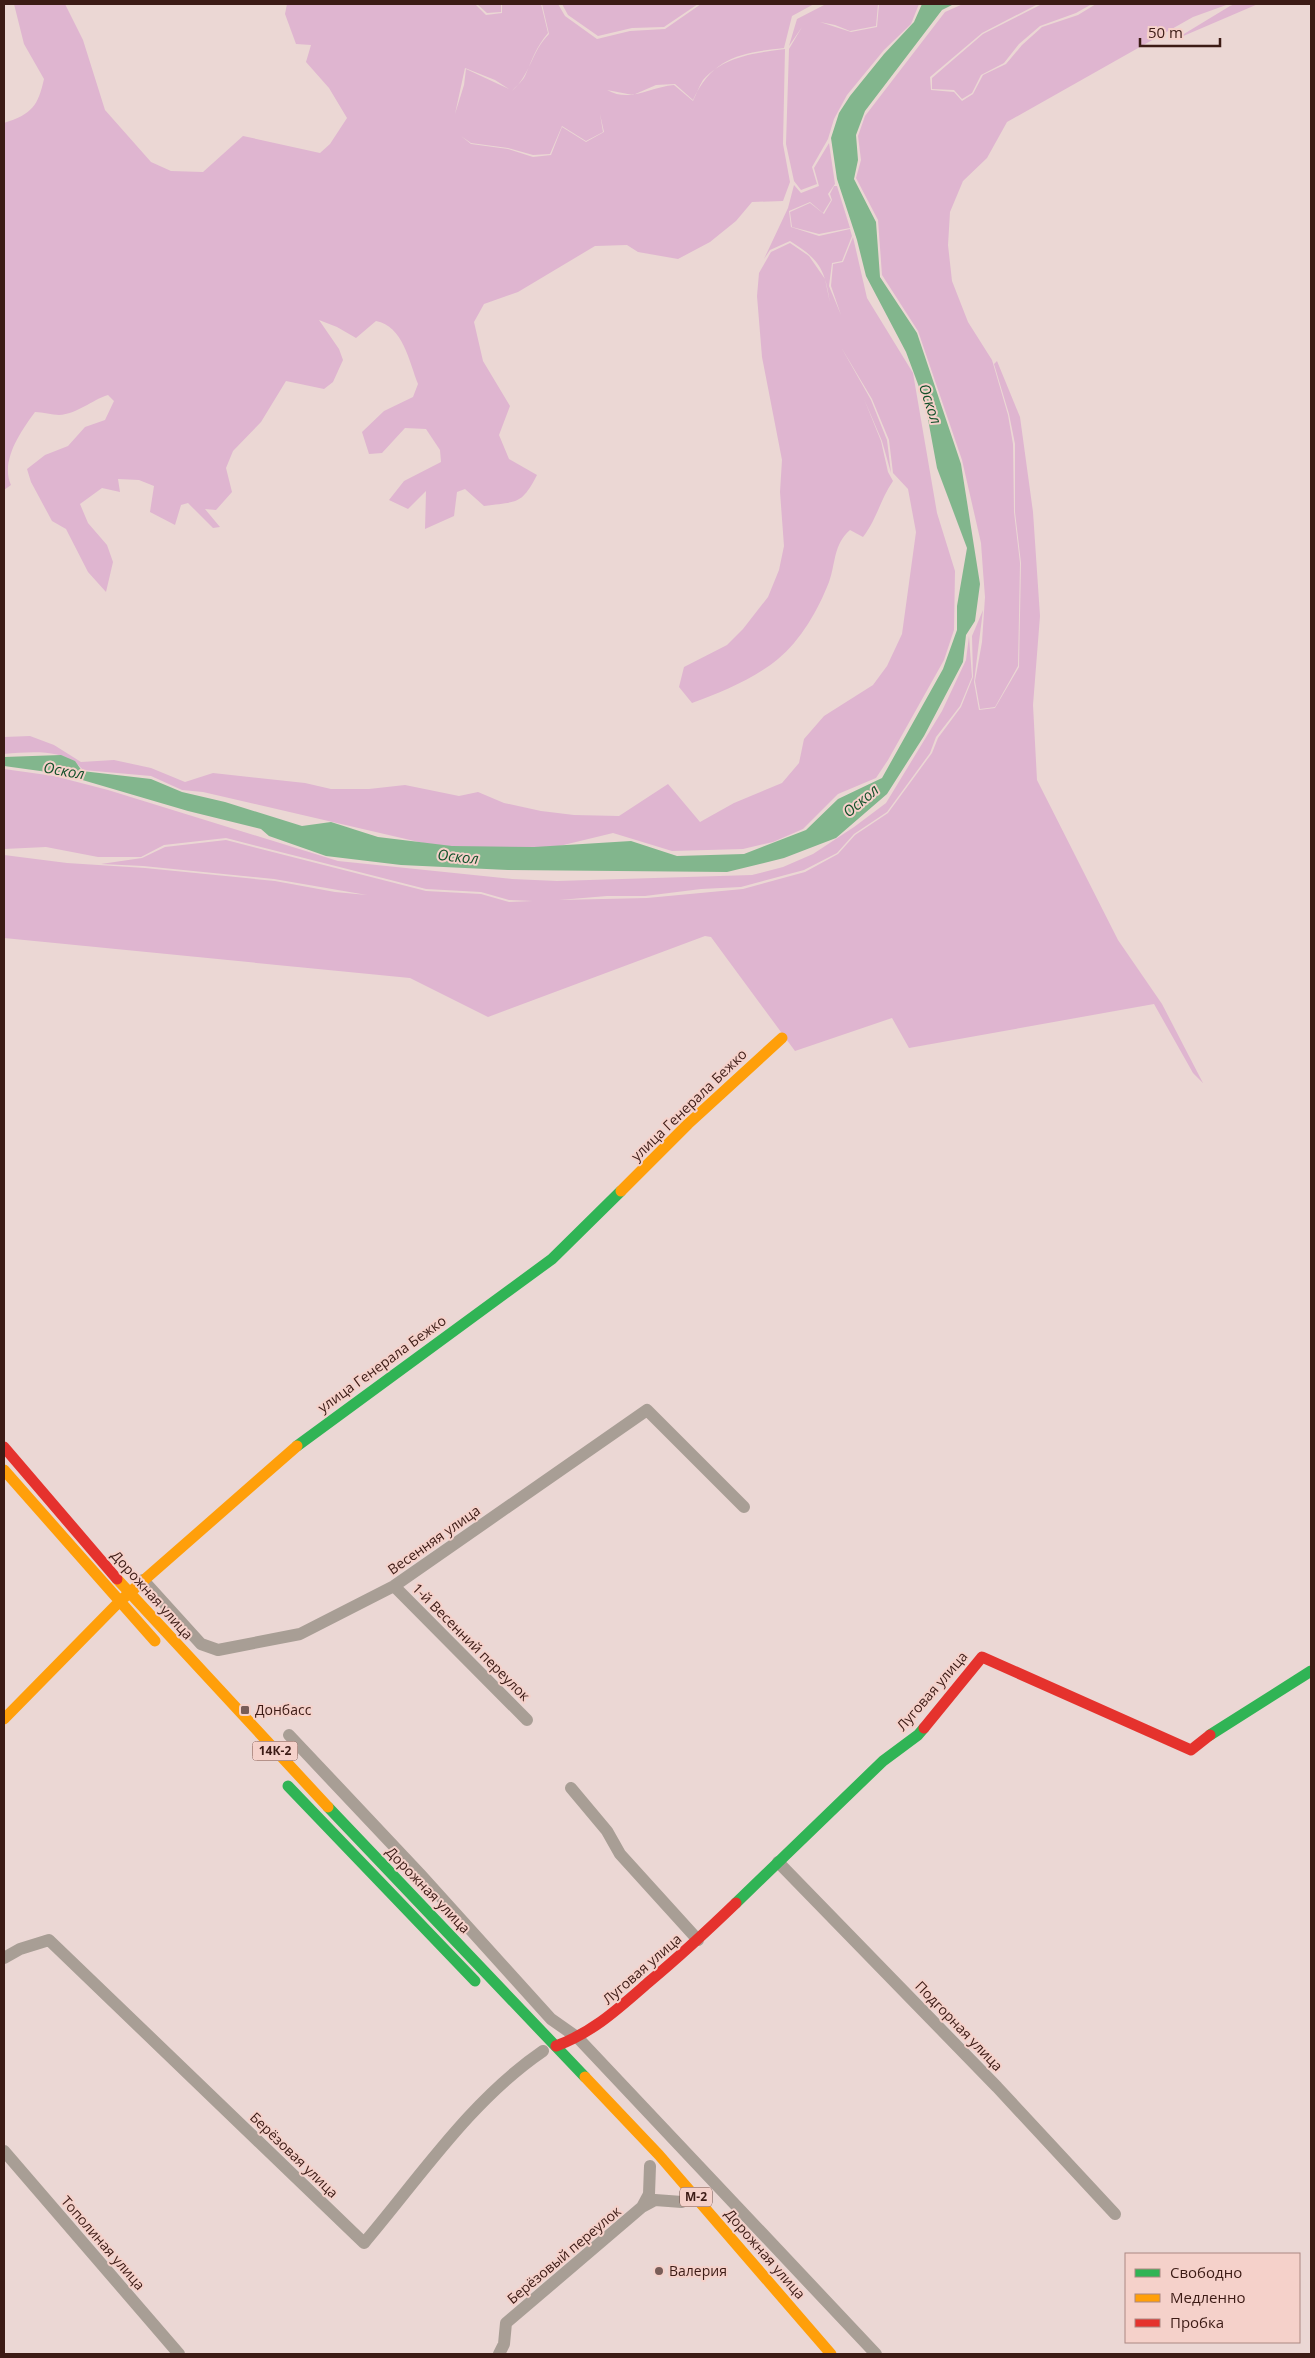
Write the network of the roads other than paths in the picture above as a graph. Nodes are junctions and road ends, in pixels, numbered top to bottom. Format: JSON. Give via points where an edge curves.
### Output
{"nodes":[{"id":1,"x":782,"y":1038,"type":"dead end"},
{"id":2,"x":4,"y":1447,"type":"edge"},
{"id":3,"x":4,"y":1470,"type":"edge"},
{"id":4,"x":744,"y":1507,"type":"dead end"},
{"id":5,"x":143,"y":1580,"type":"junction"},
{"id":6,"x":394,"y":1586,"type":"junction"},
{"id":7,"x":130,"y":1593,"type":"junction"},
{"id":8,"x":119,"y":1602,"type":"junction"},
{"id":9,"x":166,"y":1654,"type":"dead end"},
{"id":10,"x":1311,"y":1671,"type":"edge"},
{"id":11,"x":4,"y":1720,"type":"edge"},
{"id":12,"x":527,"y":1720,"type":"dead end"},
{"id":13,"x":289,"y":1735,"type":"dead end"},
{"id":14,"x":281,"y":1778,"type":"dead end"},
{"id":15,"x":571,"y":1788,"type":"dead end"},
{"id":16,"x":778,"y":1862,"type":"junction"},
{"id":17,"x":698,"y":1940,"type":"junction"},
{"id":18,"x":4,"y":1958,"type":"edge"},
{"id":19,"x":482,"y":1989,"type":"dead end"},
{"id":20,"x":578,"y":2038,"type":"junction"},
{"id":21,"x":556,"y":2046,"type":"junction"},
{"id":22,"x":542,"y":2050,"type":"dead end"},
{"id":23,"x":4,"y":2151,"type":"edge"},
{"id":24,"x":647,"y":2163,"type":"joint"},
{"id":25,"x":686,"y":2206,"type":"joint"},
{"id":26,"x":642,"y":2207,"type":"junction"},
{"id":27,"x":1115,"y":2214,"type":"dead end"},
{"id":28,"x":741,"y":2268,"type":"dead end"},
{"id":29,"x":766,"y":2297,"type":"dead end"},
{"id":30,"x":502,"y":2349,"type":"edge"},
{"id":31,"x":179,"y":2354,"type":"edge"},
{"id":32,"x":514,"y":2354,"type":"edge"},
{"id":33,"x":831,"y":2354,"type":"edge"},
{"id":34,"x":876,"y":2354,"type":"edge"}],
"edges":[{"from":1,"to":5,"type":"street","name":"улица Генерала Бежко","via":[[688,1124],[552,1259],[312,1433]]},
{"from":2,"to":7,"type":"street","name":"Дорожная улица","number":"14К-2"},
{"from":3,"to":8,"type":"street","name":"Дорожная улица"},
{"from":4,"to":6,"type":"street","name":"Весенняя улица","via":[[647,1410]]},
{"from":5,"to":6,"type":"street","name":"Весенняя улица","via":[[201,1644],[218,1650],[300,1634]]},
{"from":5,"to":7,"type":"street","name":"улица Генерала Бежко"},
{"from":6,"to":12,"type":"street","name":"1-й Весенний переулок"},
{"from":7,"to":8,"type":"street","name":"улица Генерала Бежко"},
{"from":7,"to":21,"type":"street","name":"Дорожная улица","number":"14К-2","via":[[291,1769]]},
{"from":8,"to":9,"type":"street","name":"Дорожная улица"},
{"from":8,"to":11,"type":"street","name":"улица Генерала Бежко"},
{"from":10,"to":16,"type":"street","name":"Луговая улица","via":[[1191,1750],[982,1657],[918,1735],[883,1761]]},
{"from":13,"to":20,"type":"street","name":"Дорожная улица","via":[[551,2019]]},
{"from":14,"to":19,"type":"street","number":"14К-2"},
{"from":15,"to":17,"type":"street","via":[[607,1831],[620,1854]]},
{"from":16,"to":17,"type":"street","name":"Луговая улица"},
{"from":16,"to":27,"type":"street","name":"Подгорная улица","via":[[997,2087]]},
{"from":17,"to":20,"type":"street","name":"Луговая улица","via":[[602,2023]]},
{"from":18,"to":22,"type":"street","name":"Берёзовая улица","via":[[49,1940],[364,2243],[472,2113],[513,2072]]},
{"from":20,"to":21,"type":"street","name":"Луговая улица"},
{"from":20,"to":34,"type":"street","name":"Дорожная улица"},
{"from":21,"to":33,"type":"street","name":"Дорожная улица","number":"М-2","via":[[659,2155]]},
{"from":23,"to":31,"type":"street","name":"Тополиная улица"},
{"from":24,"to":25,"type":"street","number":"М-2"},
{"from":24,"to":26,"type":"street","name":"Берёзовый переулок","via":[[649,2194]]},
{"from":25,"to":26,"type":"street","name":"Берёзовый переулок","via":[[655,2200]]},
{"from":26,"to":30,"type":"street","name":"Берёзовый переулок","via":[[506,2323]]},
{"from":28,"to":29,"type":"street","name":"Дорожная улица"},
{"from":30,"to":32,"type":"street"}]}
